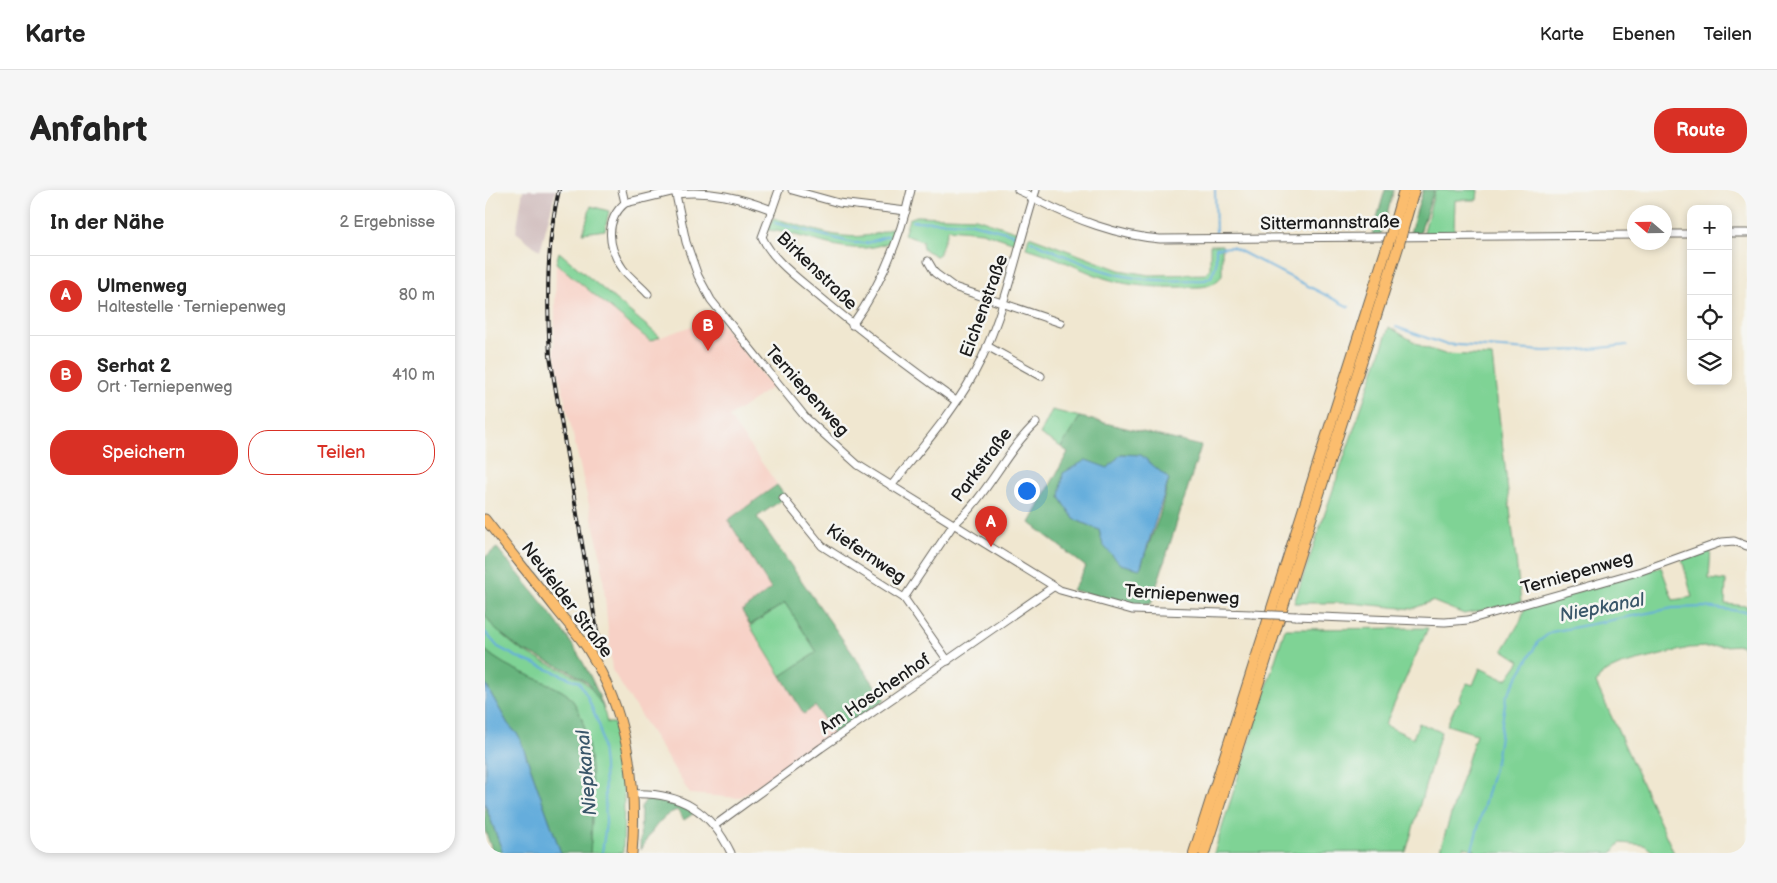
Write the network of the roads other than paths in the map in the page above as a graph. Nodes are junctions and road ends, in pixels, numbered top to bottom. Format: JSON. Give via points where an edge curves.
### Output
{"nodes":[{"id":1,"x":622,"y":190,"type":"edge"},
{"id":2,"x":779,"y":190,"type":"edge"},
{"id":3,"x":791,"y":190,"type":"edge"},
{"id":4,"x":911,"y":190,"type":"edge"},
{"id":5,"x":1018,"y":190,"type":"edge"},
{"id":6,"x":1036,"y":190,"type":"edge"},
{"id":7,"x":1404,"y":190,"type":"edge"},
{"id":8,"x":1414,"y":190,"type":"edge"},
{"id":9,"x":675,"y":191,"type":"edge"},
{"id":10,"x":1032,"y":200,"type":"junction"},
{"id":11,"x":625,"y":203,"type":"junction"},
{"id":12,"x":772,"y":210,"type":"junction"},
{"id":13,"x":906,"y":211,"type":"junction"},
{"id":14,"x":1397,"y":232,"type":"junction"},
{"id":15,"x":1732,"y":233,"type":"edge"},
{"id":16,"x":1747,"y":233,"type":"edge"},
{"id":17,"x":1672,"y":234,"type":"edge"},
{"id":18,"x":1687,"y":234,"type":"edge"},
{"id":19,"x":1627,"y":235,"type":"edge"},
{"id":20,"x":1393,"y":244,"type":"junction"},
{"id":21,"x":928,"y":261,"type":"dead end"},
{"id":22,"x":648,"y":294,"type":"dead end"},
{"id":23,"x":1003,"y":304,"type":"junction"},
{"id":24,"x":1061,"y":323,"type":"dead end"},
{"id":25,"x":852,"y":325,"type":"junction"},
{"id":26,"x":987,"y":346,"type":"junction"},
{"id":27,"x":1041,"y":376,"type":"dead end"},
{"id":28,"x":956,"y":401,"type":"junction"},
{"id":29,"x":1035,"y":423,"type":"dead end"},
{"id":30,"x":891,"y":486,"type":"junction"},
{"id":31,"x":783,"y":498,"type":"dead end"},
{"id":32,"x":485,"y":519,"type":"edge"},
{"id":33,"x":953,"y":525,"type":"junction"},
{"id":34,"x":1747,"y":546,"type":"edge"},
{"id":35,"x":1053,"y":587,"type":"junction"},
{"id":36,"x":904,"y":598,"type":"junction"},
{"id":37,"x":949,"y":661,"type":"junction"},
{"id":38,"x":633,"y":794,"type":"junction"},
{"id":39,"x":713,"y":826,"type":"junction"},
{"id":40,"x":632,"y":853,"type":"edge"},
{"id":41,"x":731,"y":853,"type":"edge"},
{"id":42,"x":1194,"y":853,"type":"edge"},
{"id":43,"x":1204,"y":853,"type":"edge"}],
"edges":[{"from":1,"to":11,"type":"street"},
{"from":2,"to":12,"type":"street"},
{"from":3,"to":13,"type":"street","via":[[839,203]]},
{"from":4,"to":13,"type":"street"},
{"from":5,"to":10,"type":"street","name":"Sittermannstraße"},
{"from":6,"to":10,"type":"street"},
{"from":7,"to":14,"type":"highway"},
{"from":8,"to":14,"type":"highway"},
{"from":9,"to":11,"type":"street","name":"Birkenstraße"},
{"from":9,"to":12,"type":"street","name":"Birkenstraße","via":[[722,193]]},
{"from":9,"to":30,"type":"street","name":"Terniepenweg","via":[[686,242],[711,300],[805,418],[858,465]]},
{"from":10,"to":19,"type":"street","name":"Sittermannstraße","via":[[1128,235],[1173,240]]},
{"from":10,"to":23,"type":"street","name":"Eichenstraße"},
{"from":11,"to":22,"type":"street","via":[[617,210],[610,228],[611,246],[624,270]]},
{"from":12,"to":25,"type":"street","name":"Birkenstraße","via":[[762,237],[767,248]]},
{"from":13,"to":25,"type":"street","via":[[877,286]]},
{"from":14,"to":20,"type":"highway","bridge":true},
{"from":15,"to":16,"type":"street"},
{"from":17,"to":18,"type":"street"},
{"from":20,"to":42,"type":"highway"},
{"from":20,"to":43,"type":"highway"},
{"from":21,"to":23,"type":"street","via":[[935,273],[954,287]]},
{"from":23,"to":24,"type":"street"},
{"from":23,"to":26,"type":"street","name":"Eichenstraße"},
{"from":25,"to":28,"type":"street","name":"Birkenstraße"},
{"from":26,"to":27,"type":"street"},
{"from":26,"to":28,"type":"street","name":"Eichenstraße"},
{"from":28,"to":30,"type":"street","name":"Eichenstraße"},
{"from":29,"to":33,"type":"street","name":"Parkstraße","via":[[993,480]]},
{"from":30,"to":33,"type":"street","name":"Terniepenweg"},
{"from":31,"to":36,"type":"street","name":"Kiefernweg","via":[[822,546]]},
{"from":32,"to":38,"type":"main road","name":"Neufelder Straße","via":[[582,641],[601,671],[622,728]]},
{"from":33,"to":35,"type":"street","name":"Terniepenweg"},
{"from":33,"to":36,"type":"street","name":"Parkstraße"},
{"from":34,"to":35,"type":"street","name":"Terniepenweg","bridge":true,"via":[[1734,541],[1722,542],[1641,571],[1468,620],[1445,622],[1132,610]]},
{"from":35,"to":37,"type":"street","name":"Am Hoschenhof"},
{"from":36,"to":37,"type":"street","name":"Kiefernweg"},
{"from":37,"to":39,"type":"street","name":"Am Hoschenhof"},
{"from":38,"to":39,"type":"street","via":[[651,793],[677,798],[695,808]]},
{"from":38,"to":40,"type":"main road","name":"Neufelder Straße"},
{"from":39,"to":41,"type":"street"}]}
